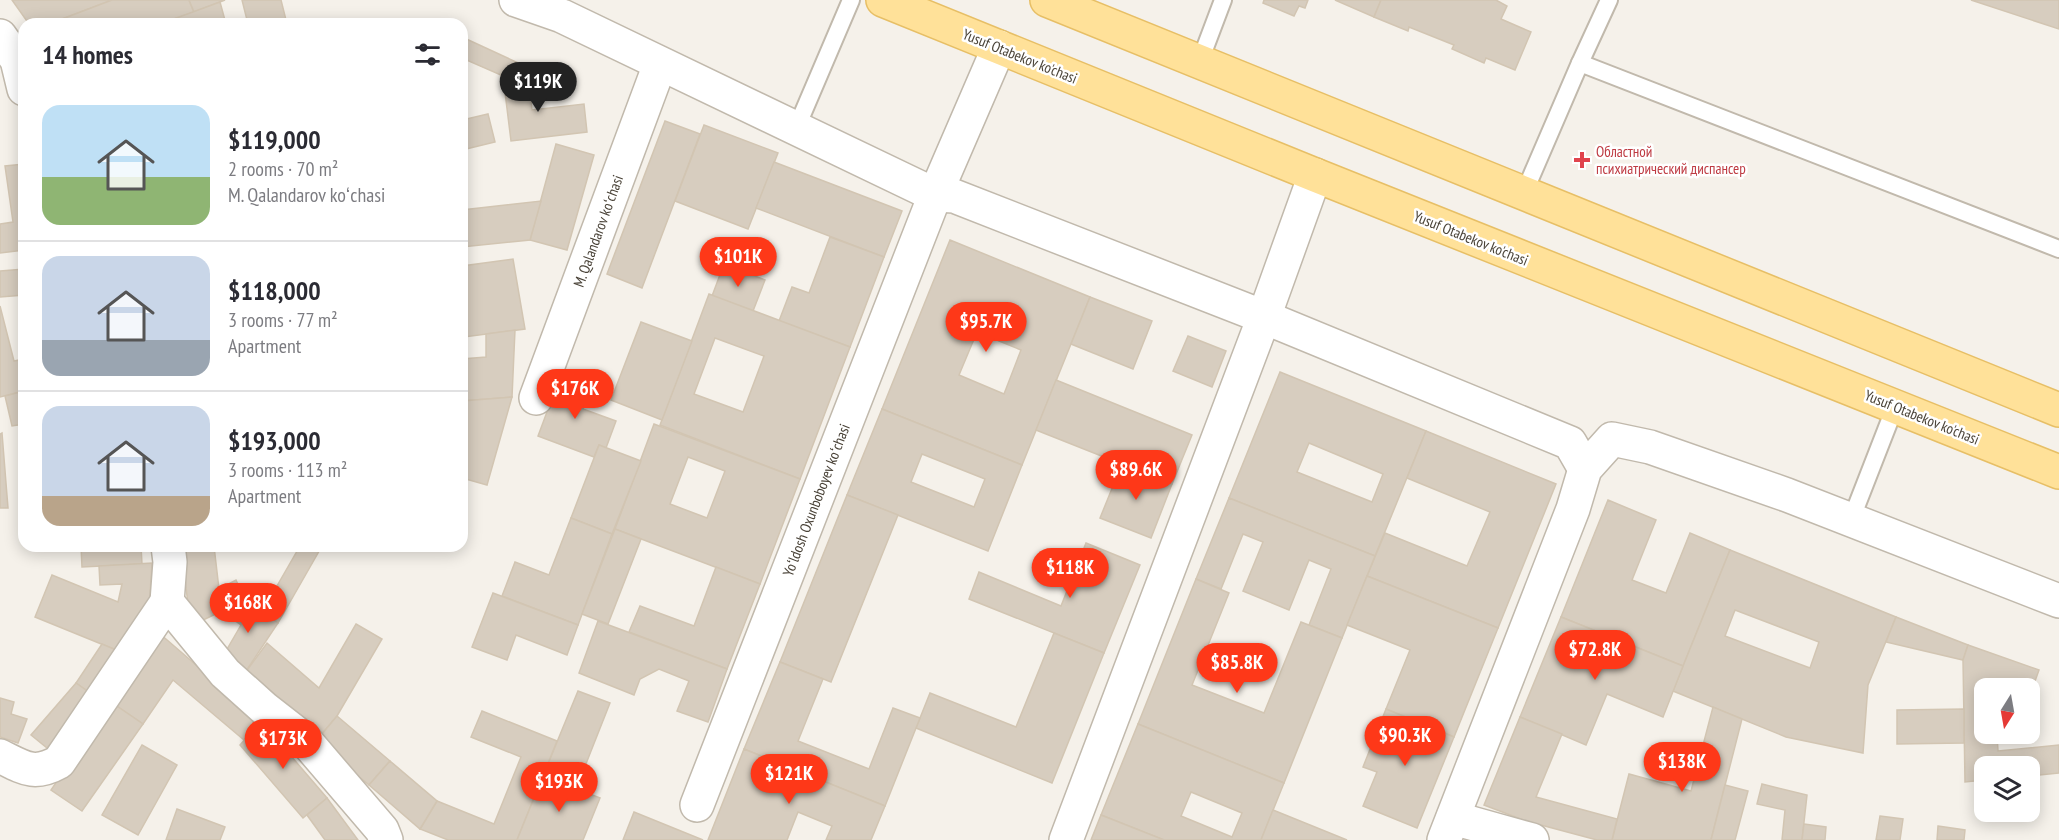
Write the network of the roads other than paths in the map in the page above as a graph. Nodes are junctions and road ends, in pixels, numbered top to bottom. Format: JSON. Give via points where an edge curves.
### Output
{"nodes":[{"id":1,"x":516,"y":0,"type":"edge"},
{"id":2,"x":851,"y":0,"type":"edge"},
{"id":3,"x":883,"y":0,"type":"edge"},
{"id":4,"x":1047,"y":0,"type":"edge"},
{"id":5,"x":1222,"y":0,"type":"edge"},
{"id":6,"x":1609,"y":0,"type":"edge"},
{"id":7,"x":1095,"y":9,"type":"edge"},
{"id":8,"x":0,"y":36,"type":"edge"},
{"id":9,"x":999,"y":47,"type":"junction"},
{"id":10,"x":1200,"y":62,"type":"junction"},
{"id":11,"x":1580,"y":63,"type":"junction"},
{"id":12,"x":18,"y":64,"type":"edge"},
{"id":13,"x":660,"y":64,"type":"junction"},
{"id":14,"x":796,"y":129,"type":"junction"},
{"id":15,"x":1315,"y":175,"type":"junction"},
{"id":16,"x":1524,"y":193,"type":"junction"},
{"id":17,"x":935,"y":195,"type":"junction"},
{"id":18,"x":2059,"y":249,"type":"edge"},
{"id":19,"x":1264,"y":317,"type":"junction"},
{"id":20,"x":536,"y":398,"type":"dead end"},
{"id":21,"x":1895,"y":406,"type":"junction"},
{"id":22,"x":2059,"y":410,"type":"edge"},
{"id":23,"x":1585,"y":469,"type":"junction"},
{"id":24,"x":2059,"y":472,"type":"edge"},
{"id":25,"x":1851,"y":520,"type":"junction"},
{"id":26,"x":169,"y":552,"type":"edge"},
{"id":27,"x":2059,"y":601,"type":"edge"},
{"id":28,"x":167,"y":602,"type":"junction"},
{"id":29,"x":0,"y":756,"type":"edge"},
{"id":30,"x":697,"y":805,"type":"dead end"},
{"id":31,"x":1448,"y":829,"type":"edge"},
{"id":32,"x":386,"y":840,"type":"edge"},
{"id":33,"x":1066,"y":840,"type":"edge"},
{"id":34,"x":1532,"y":840,"type":"edge"}],
"edges":[{"from":1,"to":13,"type":"street","via":[[562,16]]},
{"from":2,"to":14,"type":"lane"},
{"from":3,"to":9,"type":"main road","name":"Yusuf Otabekov ko'chasi"},
{"from":4,"to":7,"type":"main road"},
{"from":5,"to":10,"type":"lane"},
{"from":6,"to":11,"type":"lane"},
{"from":7,"to":10,"type":"main road"},
{"from":8,"to":12,"type":"street"},
{"from":9,"to":15,"type":"main road","name":"Yusuf Otabekov ko'chasi"},
{"from":9,"to":17,"type":"street","name":"Yoʻldosh Oxunboboyev koʻchasi"},
{"from":10,"to":16,"type":"main road"},
{"from":11,"to":16,"type":"lane"},
{"from":11,"to":18,"type":"lane"},
{"from":13,"to":14,"type":"street"},
{"from":13,"to":20,"type":"street","name":"M. Qalandarov koʻchasi"},
{"from":14,"to":17,"type":"street"},
{"from":15,"to":19,"type":"street"},
{"from":15,"to":21,"type":"main road","name":"Yusuf Otabekov ko'chasi"},
{"from":16,"to":22,"type":"main road"},
{"from":17,"to":19,"type":"street","via":[[954,196]]},
{"from":17,"to":30,"type":"street","name":"Yoʻldosh Oxunboboyev koʻchasi"},
{"from":19,"to":23,"type":"street","via":[[1570,443]]},
{"from":19,"to":33,"type":"street"},
{"from":21,"to":24,"type":"main road","name":"Yusuf Otabekov ko'chasi"},
{"from":21,"to":25,"type":"lane"},
{"from":23,"to":25,"type":"street","via":[[1612,439],[1650,447]]},
{"from":23,"to":31,"type":"street","via":[[1573,509]]},
{"from":25,"to":27,"type":"street"},
{"from":26,"to":28,"type":"street"},
{"from":28,"to":29,"type":"street","via":[[60,762],[33,771]]},
{"from":28,"to":32,"type":"street","via":[[225,673],[305,740],[382,830]]},
{"from":31,"to":34,"type":"street"}]}
